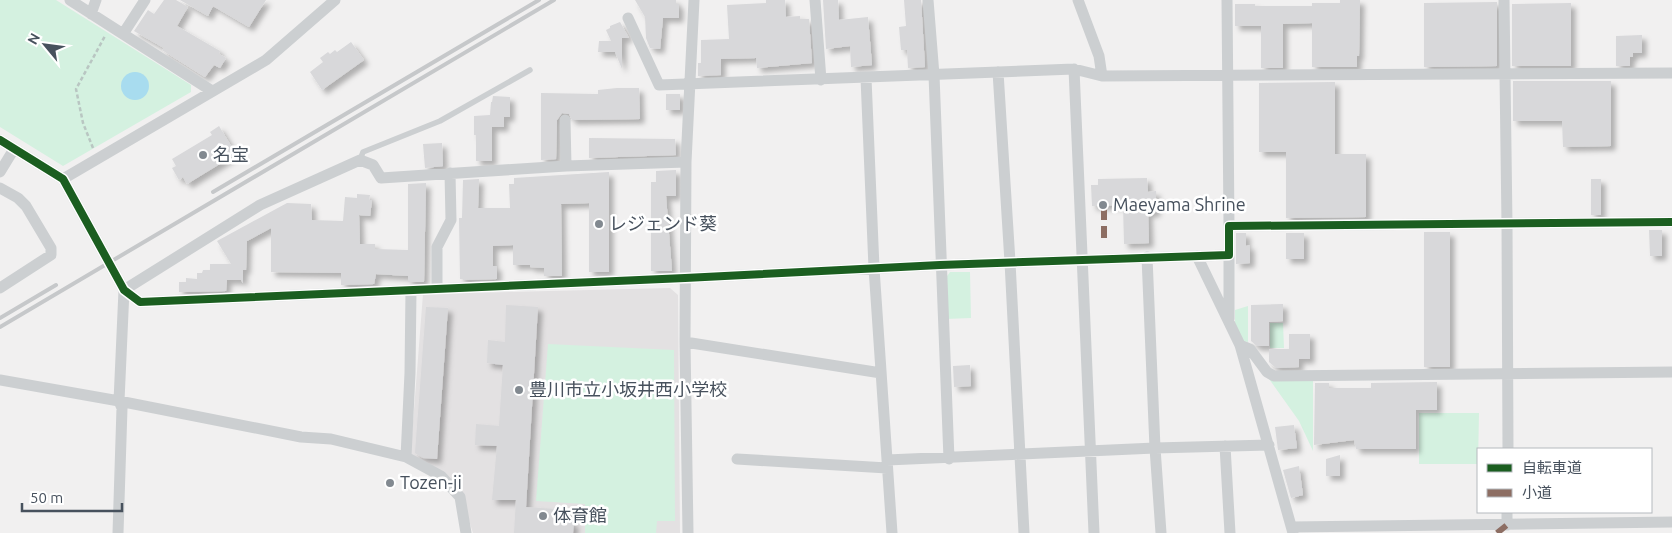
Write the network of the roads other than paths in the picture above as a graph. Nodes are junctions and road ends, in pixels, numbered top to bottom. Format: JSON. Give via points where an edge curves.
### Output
{"nodes":[{"id":1,"x":70,"y":0,"type":"edge"},
{"id":2,"x":96,"y":0,"type":"edge"},
{"id":3,"x":145,"y":0,"type":"edge"},
{"id":4,"x":335,"y":0,"type":"edge"},
{"id":5,"x":694,"y":0,"type":"edge"},
{"id":6,"x":815,"y":0,"type":"edge"},
{"id":7,"x":928,"y":0,"type":"edge"},
{"id":8,"x":1078,"y":0,"type":"edge"},
{"id":9,"x":1227,"y":0,"type":"edge"},
{"id":10,"x":1504,"y":0,"type":"edge"},
{"id":11,"x":91,"y":14,"type":"junction"},
{"id":12,"x":628,"y":18,"type":"dead end"},
{"id":13,"x":123,"y":34,"type":"junction"},
{"id":14,"x":1074,"y":69,"type":"junction"},
{"id":15,"x":530,"y":70,"type":"dead end"},
{"id":16,"x":998,"y":72,"type":"junction"},
{"id":17,"x":1672,"y":73,"type":"edge"},
{"id":18,"x":934,"y":75,"type":"junction"},
{"id":19,"x":1505,"y":75,"type":"junction"},
{"id":20,"x":1102,"y":76,"type":"junction"},
{"id":21,"x":1228,"y":76,"type":"junction"},
{"id":22,"x":866,"y":78,"type":"junction"},
{"id":23,"x":821,"y":80,"type":"junction"},
{"id":24,"x":690,"y":84,"type":"junction"},
{"id":25,"x":212,"y":91,"type":"junction"},
{"id":26,"x":565,"y":120,"type":"dead end"},
{"id":27,"x":0,"y":140,"type":"edge"},
{"id":28,"x":14,"y":149,"type":"junction"},
{"id":29,"x":360,"y":160,"type":"junction"},
{"id":30,"x":686,"y":162,"type":"junction"},
{"id":31,"x":566,"y":166,"type":"junction"},
{"id":32,"x":0,"y":172,"type":"edge"},
{"id":33,"x":450,"y":173,"type":"junction"},
{"id":34,"x":64,"y":179,"type":"junction"},
{"id":35,"x":0,"y":188,"type":"edge"},
{"id":36,"x":1672,"y":222,"type":"edge"},
{"id":37,"x":1508,"y":224,"type":"junction"},
{"id":38,"x":1229,"y":226,"type":"junction"},
{"id":39,"x":1228,"y":255,"type":"junction"},
{"id":40,"x":1197,"y":256,"type":"junction"},
{"id":41,"x":1148,"y":258,"type":"junction"},
{"id":42,"x":1082,"y":259,"type":"junction"},
{"id":43,"x":1010,"y":262,"type":"junction"},
{"id":44,"x":940,"y":265,"type":"junction"},
{"id":45,"x":874,"y":268,"type":"junction"},
{"id":46,"x":685,"y":278,"type":"junction"},
{"id":47,"x":0,"y":288,"type":"edge"},
{"id":48,"x":437,"y":289,"type":"junction"},
{"id":49,"x":124,"y":290,"type":"junction"},
{"id":50,"x":410,"y":290,"type":"junction"},
{"id":51,"x":1230,"y":324,"type":"junction"},
{"id":52,"x":685,"y":342,"type":"junction"},
{"id":53,"x":1240,"y":345,"type":"junction"},
{"id":54,"x":1672,"y":372,"type":"edge"},
{"id":55,"x":881,"y":373,"type":"junction"},
{"id":56,"x":1508,"y":374,"type":"junction"},
{"id":57,"x":0,"y":380,"type":"edge"},
{"id":58,"x":119,"y":401,"type":"junction"},
{"id":59,"x":1269,"y":445,"type":"junction"},
{"id":60,"x":1225,"y":446,"type":"junction"},
{"id":61,"x":1155,"y":448,"type":"junction"},
{"id":62,"x":1508,"y":448,"type":"edge"},
{"id":63,"x":1091,"y":451,"type":"junction"},
{"id":64,"x":1021,"y":454,"type":"junction"},
{"id":65,"x":406,"y":457,"type":"junction"},
{"id":66,"x":737,"y":459,"type":"dead end"},
{"id":67,"x":949,"y":459,"type":"junction"},
{"id":68,"x":887,"y":464,"type":"junction"},
{"id":69,"x":1507,"y":513,"type":"edge"},
{"id":70,"x":1672,"y":522,"type":"edge"},
{"id":71,"x":1507,"y":525,"type":"junction"},
{"id":72,"x":1292,"y":530,"type":"edge"},
{"id":73,"x":118,"y":533,"type":"edge"},
{"id":74,"x":466,"y":533,"type":"edge"},
{"id":75,"x":688,"y":533,"type":"edge"},
{"id":76,"x":892,"y":533,"type":"edge"},
{"id":77,"x":1024,"y":533,"type":"edge"},
{"id":78,"x":1094,"y":533,"type":"edge"},
{"id":79,"x":1161,"y":533,"type":"edge"},
{"id":80,"x":1230,"y":533,"type":"edge"}],
"edges":[{"from":1,"to":11,"type":"street"},
{"from":2,"to":11,"type":"street"},
{"from":3,"to":13,"type":"street"},
{"from":4,"to":25,"type":"street","via":[[266,60]]},
{"from":5,"to":24,"type":"street"},
{"from":6,"to":23,"type":"street"},
{"from":7,"to":18,"type":"street"},
{"from":8,"to":20,"type":"street","via":[[1099,56]]},
{"from":9,"to":21,"type":"street"},
{"from":10,"to":19,"type":"street"},
{"from":11,"to":13,"type":"street"},
{"from":12,"to":24,"type":"street","via":[[659,85]]},
{"from":13,"to":25,"type":"street"},
{"from":14,"to":16,"type":"street"},
{"from":14,"to":20,"type":"street"},
{"from":14,"to":42,"type":"street"},
{"from":15,"to":29,"type":"lane","via":[[440,121],[363,152]]},
{"from":16,"to":18,"type":"street"},
{"from":16,"to":43,"type":"street"},
{"from":17,"to":19,"type":"street"},
{"from":18,"to":22,"type":"street"},
{"from":18,"to":44,"type":"street"},
{"from":19,"to":21,"type":"street"},
{"from":19,"to":37,"type":"street"},
{"from":20,"to":21,"type":"street"},
{"from":21,"to":38,"type":"street"},
{"from":22,"to":23,"type":"street"},
{"from":22,"to":45,"type":"street"},
{"from":23,"to":24,"type":"street"},
{"from":24,"to":30,"type":"street"},
{"from":25,"to":34,"type":"street"},
{"from":26,"to":31,"type":"street"},
{"from":27,"to":28,"type":"street"},
{"from":28,"to":32,"type":"street"},
{"from":28,"to":34,"type":"street"},
{"from":29,"to":33,"type":"street","via":[[373,164],[380,178]]},
{"from":29,"to":49,"type":"street","via":[[260,204]]},
{"from":30,"to":31,"type":"street"},
{"from":30,"to":46,"type":"street"},
{"from":31,"to":33,"type":"street"},
{"from":33,"to":48,"type":"street","via":[[451,220],[437,247]]},
{"from":34,"to":49,"type":"street"},
{"from":35,"to":47,"type":"street","via":[[26,206],[51,248],[51,255]]},
{"from":36,"to":37,"type":"street"},
{"from":37,"to":38,"type":"street"},
{"from":37,"to":56,"type":"street"},
{"from":38,"to":39,"type":"street"},
{"from":39,"to":40,"type":"street"},
{"from":39,"to":51,"type":"street"},
{"from":40,"to":41,"type":"street"},
{"from":40,"to":51,"type":"street"},
{"from":41,"to":42,"type":"street"},
{"from":41,"to":61,"type":"street"},
{"from":42,"to":43,"type":"street"},
{"from":42,"to":63,"type":"street"},
{"from":43,"to":44,"type":"street"},
{"from":43,"to":64,"type":"street"},
{"from":44,"to":45,"type":"street"},
{"from":44,"to":67,"type":"street"},
{"from":45,"to":46,"type":"street"},
{"from":45,"to":55,"type":"street"},
{"from":46,"to":48,"type":"street"},
{"from":46,"to":52,"type":"street"},
{"from":48,"to":50,"type":"street"},
{"from":49,"to":50,"type":"street","via":[[140,302]]},
{"from":49,"to":58,"type":"street"},
{"from":50,"to":65,"type":"street"},
{"from":51,"to":53,"type":"street"},
{"from":52,"to":55,"type":"street"},
{"from":52,"to":75,"type":"street"},
{"from":53,"to":56,"type":"street","via":[[1250,349],[1267,372],[1274,376]]},
{"from":53,"to":59,"type":"street"},
{"from":54,"to":56,"type":"street"},
{"from":55,"to":68,"type":"street"},
{"from":56,"to":62,"type":"street"},
{"from":57,"to":58,"type":"street"},
{"from":58,"to":65,"type":"street"},
{"from":58,"to":73,"type":"street","via":[[122,408]]},
{"from":59,"to":60,"type":"street"},
{"from":59,"to":72,"type":"street"},
{"from":60,"to":61,"type":"street"},
{"from":60,"to":80,"type":"street"},
{"from":61,"to":63,"type":"street"},
{"from":61,"to":79,"type":"street"},
{"from":63,"to":64,"type":"street"},
{"from":63,"to":78,"type":"street"},
{"from":64,"to":67,"type":"street"},
{"from":64,"to":77,"type":"street"},
{"from":65,"to":74,"type":"street","via":[[441,476],[460,498]]},
{"from":66,"to":68,"type":"street"},
{"from":67,"to":68,"type":"street"},
{"from":68,"to":76,"type":"street"},
{"from":69,"to":71,"type":"street"},
{"from":70,"to":71,"type":"street"},
{"from":71,"to":72,"type":"street"}]}
